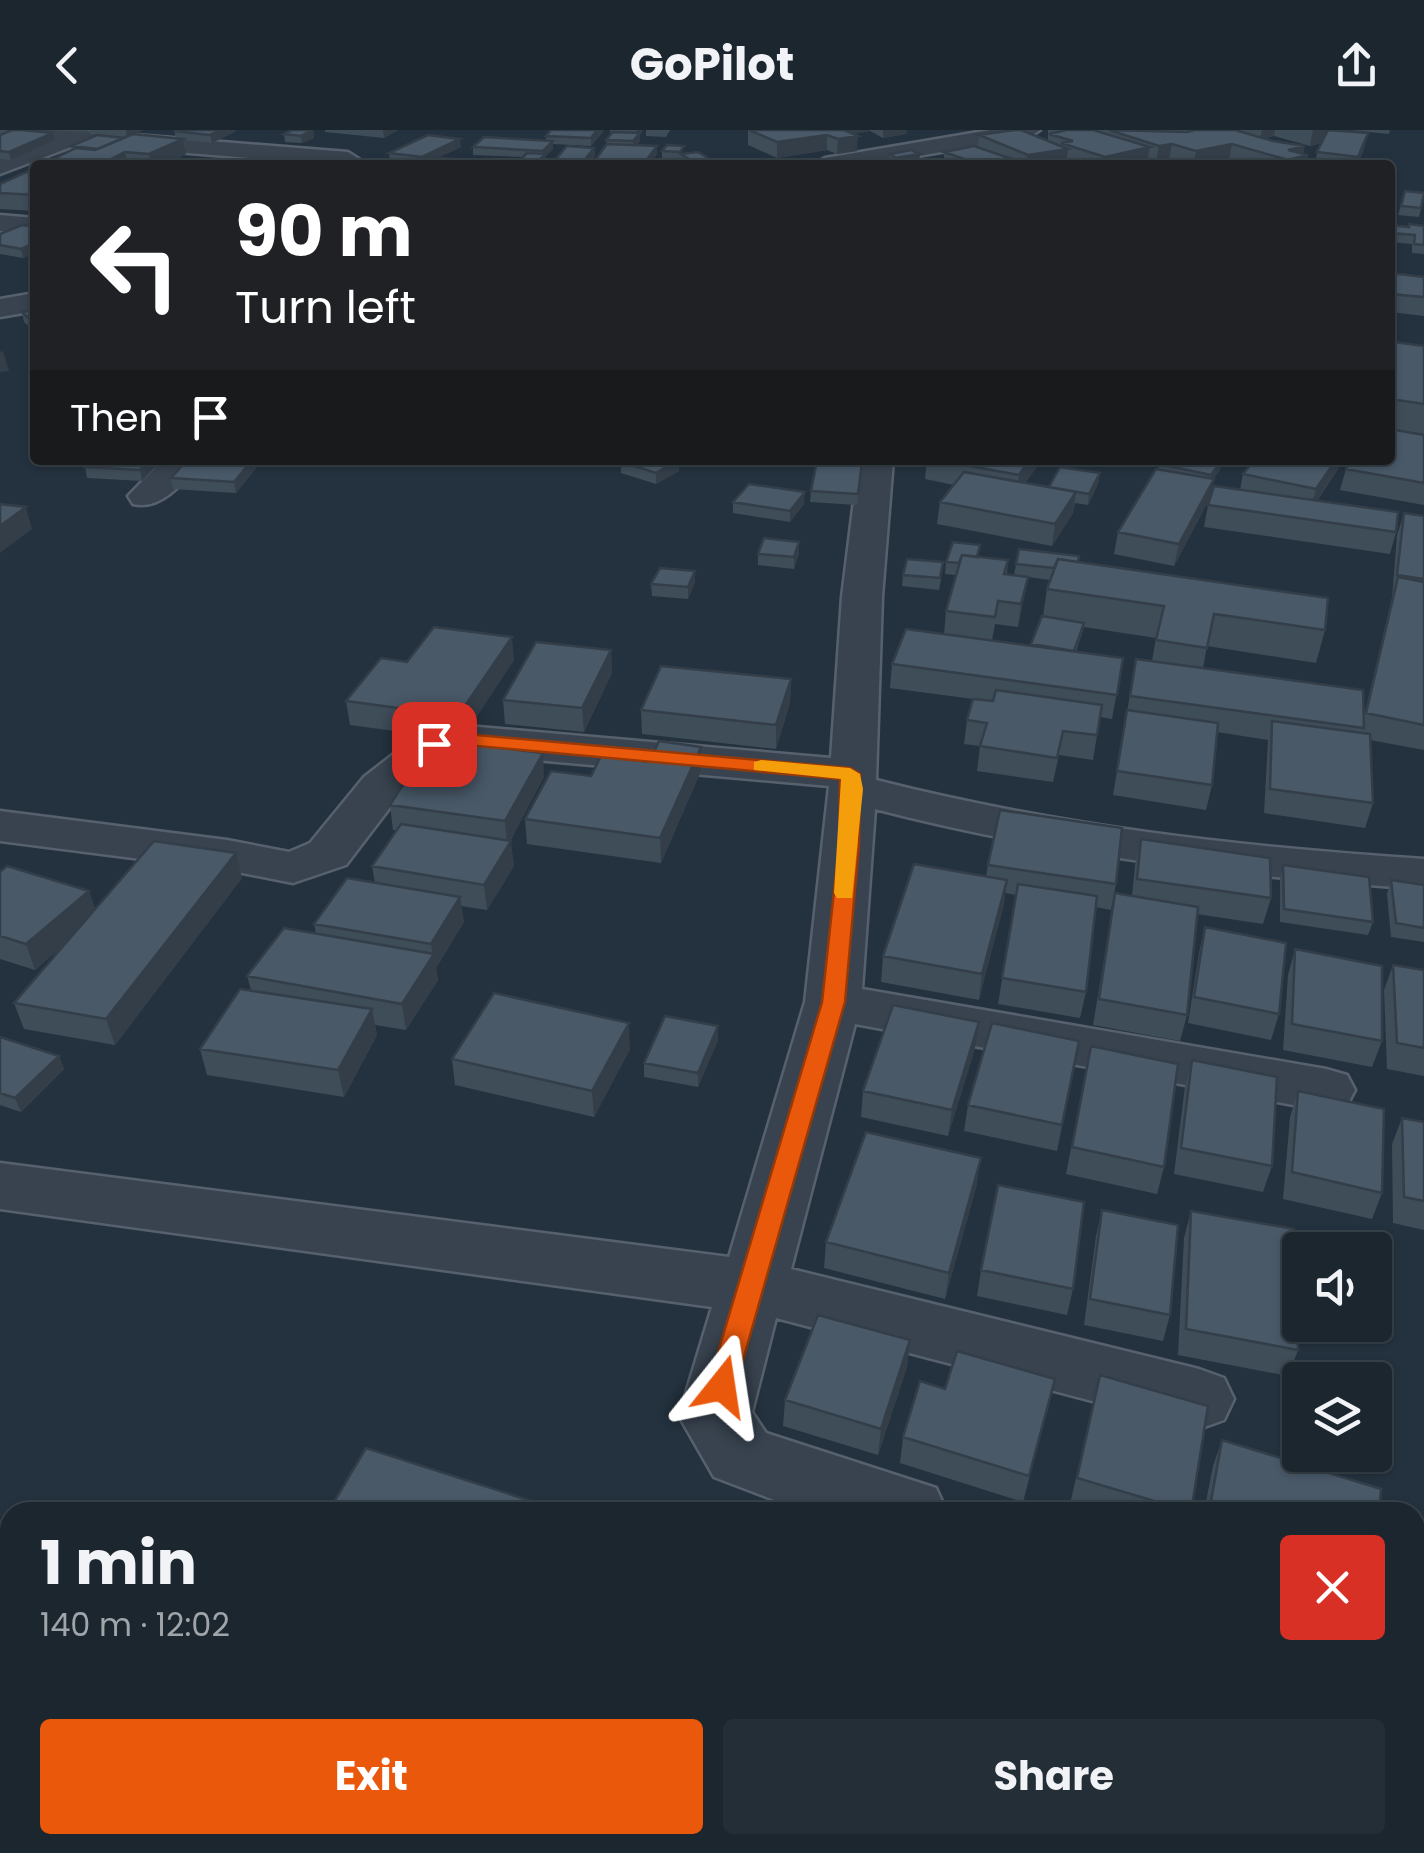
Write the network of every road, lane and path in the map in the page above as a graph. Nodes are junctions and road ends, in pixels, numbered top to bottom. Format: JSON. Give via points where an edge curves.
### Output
{"nodes":[{"id":1,"x":3,"y":130,"type":"edge"},
{"id":2,"x":1030,"y":130,"type":"edge"},
{"id":3,"x":833,"y":136,"type":"edge"},
{"id":4,"x":77,"y":137,"type":"junction"},
{"id":5,"x":882,"y":155,"type":"junction"},
{"id":6,"x":348,"y":159,"type":"dead end"},
{"id":7,"x":863,"y":160,"type":"edge"},
{"id":8,"x":0,"y":168,"type":"edge"},
{"id":9,"x":0,"y":223,"type":"edge"},
{"id":10,"x":30,"y":226,"type":"edge"},
{"id":11,"x":30,"y":303,"type":"edge"},
{"id":12,"x":0,"y":308,"type":"edge"},
{"id":13,"x":179,"y":465,"type":"edge"},
{"id":14,"x":876,"y":465,"type":"edge"},
{"id":15,"x":146,"y":496,"type":"dead end"},
{"id":16,"x":852,"y":782,"type":"junction"},
{"id":17,"x":0,"y":826,"type":"edge"},
{"id":18,"x":1424,"y":874,"type":"edge"},
{"id":19,"x":833,"y":1002,"type":"junction"},
{"id":20,"x":1326,"y":1090,"type":"dead end"},
{"id":21,"x":0,"y":1186,"type":"edge"},
{"id":22,"x":753,"y":1286,"type":"junction"},
{"id":23,"x":1199,"y":1400,"type":"edge"},
{"id":24,"x":872,"y":1502,"type":"edge"}],
"edges":[{"from":1,"to":4,"type":"street"},
{"from":2,"to":5,"type":"street"},
{"from":3,"to":5,"type":"street"},
{"from":4,"to":6,"type":"street"},
{"from":4,"to":8,"type":"street"},
{"from":5,"to":7,"type":"street"},
{"from":9,"to":10,"type":"street"},
{"from":11,"to":12,"type":"street"},
{"from":13,"to":15,"type":"street"},
{"from":14,"to":16,"type":"street"},
{"from":16,"to":17,"type":"street","via":[[466,740],[434,744],[380,787],[328,854],[293,868]]},
{"from":16,"to":18,"type":"street","via":[[1001,825],[1134,848]]},
{"from":16,"to":19,"type":"street"},
{"from":19,"to":20,"type":"street"},
{"from":19,"to":22,"type":"street"},
{"from":21,"to":22,"type":"street"},
{"from":22,"to":23,"type":"street"},
{"from":22,"to":24,"type":"street","via":[[715,1416],[740,1455]]}]}
